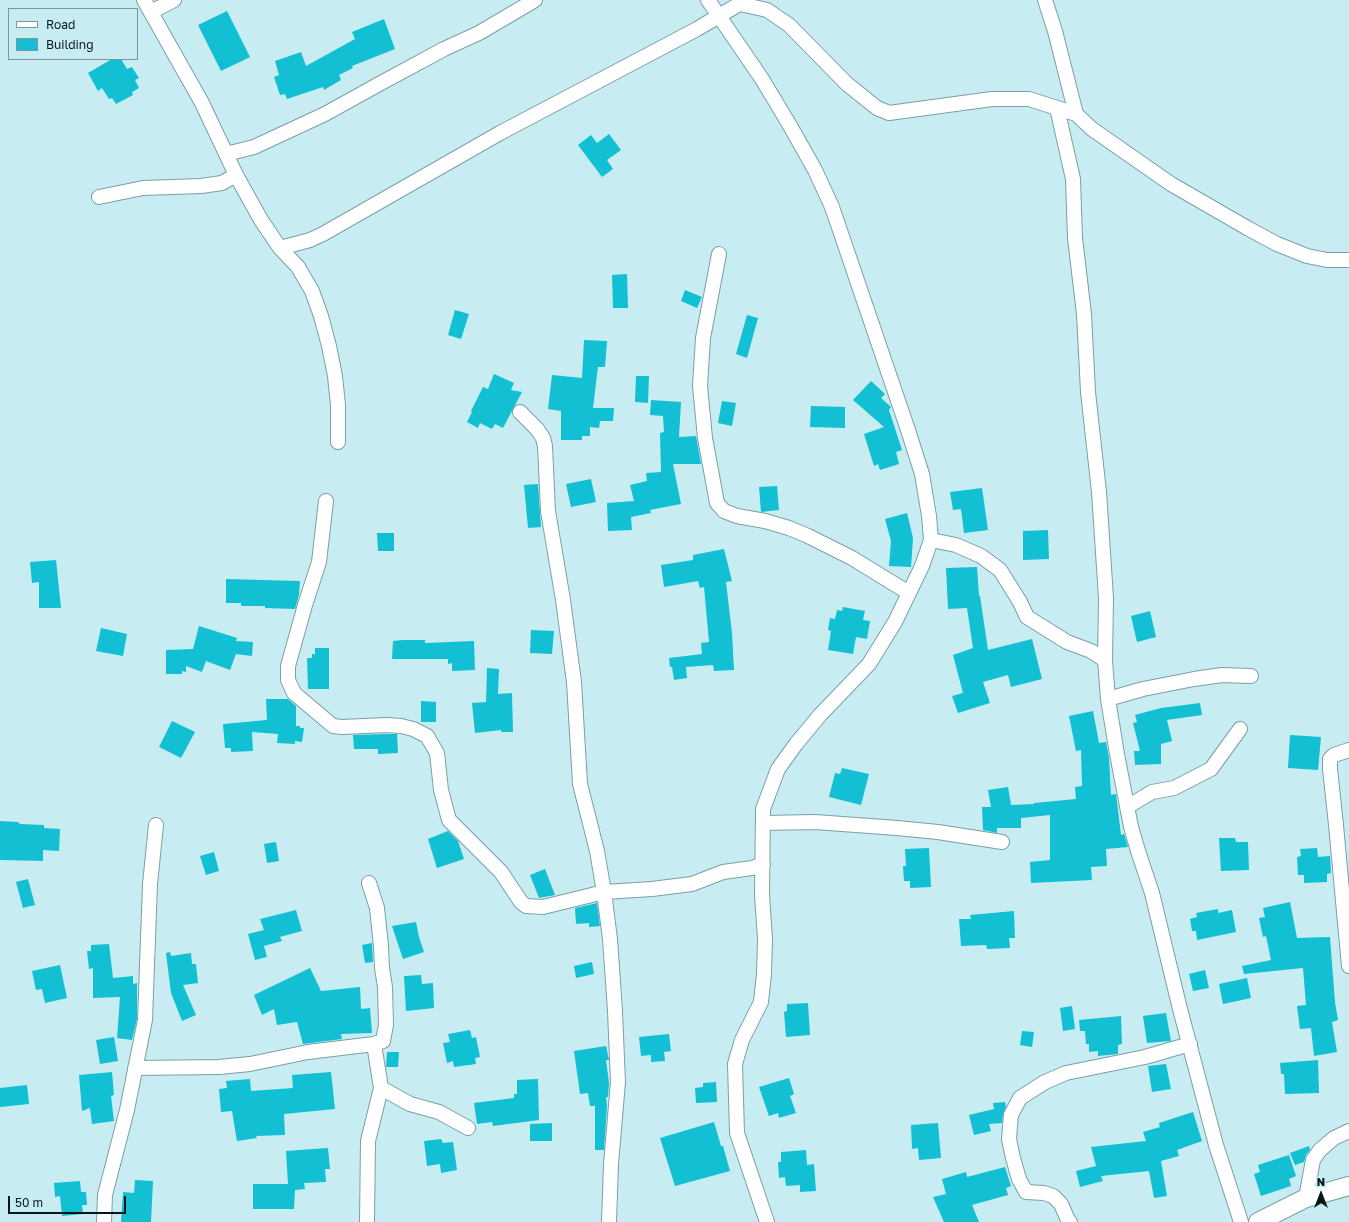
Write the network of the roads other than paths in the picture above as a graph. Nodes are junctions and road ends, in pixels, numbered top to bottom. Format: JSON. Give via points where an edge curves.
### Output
{"nodes":[{"id":1,"x":144,"y":0,"type":"edge"},
{"id":2,"x":174,"y":0,"type":"edge"},
{"id":3,"x":535,"y":0,"type":"edge"},
{"id":4,"x":708,"y":0,"type":"edge"},
{"id":5,"x":1045,"y":0,"type":"edge"},
{"id":6,"x":743,"y":2,"type":"edge"},
{"id":7,"x":151,"y":12,"type":"junction"},
{"id":8,"x":719,"y":16,"type":"junction"},
{"id":9,"x":1057,"y":108,"type":"junction"},
{"id":10,"x":1076,"y":114,"type":"junction"},
{"id":11,"x":226,"y":154,"type":"junction"},
{"id":12,"x":236,"y":174,"type":"junction"},
{"id":13,"x":99,"y":197,"type":"dead end"},
{"id":14,"x":280,"y":248,"type":"junction"},
{"id":15,"x":718,"y":254,"type":"dead end"},
{"id":16,"x":1349,"y":260,"type":"edge"},
{"id":17,"x":520,"y":412,"type":"dead end"},
{"id":18,"x":338,"y":442,"type":"dead end"},
{"id":19,"x":326,"y":501,"type":"dead end"},
{"id":20,"x":931,"y":540,"type":"junction"},
{"id":21,"x":909,"y":592,"type":"junction"},
{"id":22,"x":1105,"y":660,"type":"junction"},
{"id":23,"x":1251,"y":676,"type":"dead end"},
{"id":24,"x":1108,"y":699,"type":"junction"},
{"id":25,"x":1240,"y":730,"type":"dead end"},
{"id":26,"x":1349,"y":750,"type":"edge"},
{"id":27,"x":1127,"y":807,"type":"junction"},
{"id":28,"x":763,"y":823,"type":"junction"},
{"id":29,"x":156,"y":825,"type":"dead end"},
{"id":30,"x":1002,"y":842,"type":"dead end"},
{"id":31,"x":763,"y":864,"type":"junction"},
{"id":32,"x":369,"y":883,"type":"dead end"},
{"id":33,"x":1345,"y":886,"type":"edge"},
{"id":34,"x":604,"y":892,"type":"junction"},
{"id":35,"x":1349,"y":966,"type":"edge"},
{"id":36,"x":374,"y":1044,"type":"junction"},
{"id":37,"x":1190,"y":1044,"type":"junction"},
{"id":38,"x":135,"y":1068,"type":"junction"},
{"id":39,"x":381,"y":1088,"type":"junction"},
{"id":40,"x":468,"y":1128,"type":"dead end"},
{"id":41,"x":1349,"y":1131,"type":"edge"},
{"id":42,"x":1349,"y":1186,"type":"edge"},
{"id":43,"x":1306,"y":1198,"type":"junction"},
{"id":44,"x":104,"y":1222,"type":"edge"},
{"id":45,"x":367,"y":1222,"type":"edge"},
{"id":46,"x":609,"y":1222,"type":"edge"},
{"id":47,"x":767,"y":1222,"type":"edge"},
{"id":48,"x":1070,"y":1222,"type":"edge"},
{"id":49,"x":1240,"y":1222,"type":"edge"},
{"id":50,"x":1258,"y":1222,"type":"edge"}],
"edges":[{"from":1,"to":7,"type":"street"},
{"from":2,"to":7,"type":"street"},
{"from":3,"to":11,"type":"street","via":[[479,33],[381,82],[325,114],[254,147]]},
{"from":4,"to":8,"type":"street"},
{"from":5,"to":10,"type":"street"},
{"from":6,"to":8,"type":"street"},
{"from":6,"to":9,"type":"street","via":[[767,10],[789,25],[847,84],[877,108],[889,113],[992,99],[1029,99]]},
{"from":7,"to":11,"type":"street","via":[[202,103]]},
{"from":8,"to":14,"type":"street","via":[[500,133],[323,234],[305,242]]},
{"from":8,"to":20,"type":"street","via":[[790,124],[832,208],[922,474]]},
{"from":9,"to":10,"type":"street"},
{"from":9,"to":22,"type":"street","via":[[1073,179],[1075,238],[1099,492],[1106,598]]},
{"from":10,"to":16,"type":"street","via":[[1171,184],[1277,244],[1307,256],[1327,260]]},
{"from":11,"to":12,"type":"street"},
{"from":12,"to":13,"type":"street","via":[[222,183],[143,188]]},
{"from":12,"to":14,"type":"street","via":[[261,220]]},
{"from":14,"to":18,"type":"street","via":[[298,267],[312,291],[321,316],[335,376]]},
{"from":15,"to":21,"type":"street","via":[[703,338],[700,386],[705,438],[718,503],[724,511],[790,528],[808,536],[852,558]]},
{"from":17,"to":34,"type":"street","via":[[537,429],[545,446],[548,512],[574,682],[580,784],[597,851]]},
{"from":19,"to":34,"type":"street","via":[[320,562],[288,666],[288,680],[294,693],[333,726],[401,726],[427,736],[437,753],[441,790],[449,820],[501,872],[526,906],[543,907]]},
{"from":20,"to":21,"type":"street"},
{"from":20,"to":22,"type":"street","via":[[956,546],[980,556],[1000,570],[1027,617],[1067,642],[1090,650]]},
{"from":21,"to":28,"type":"street","via":[[895,622],[868,664],[820,715],[778,769],[764,809]]},
{"from":22,"to":24,"type":"street"},
{"from":23,"to":24,"type":"street","via":[[1222,675],[1194,679]]},
{"from":24,"to":27,"type":"street"},
{"from":25,"to":27,"type":"street","via":[[1211,769],[1174,788],[1152,792]]},
{"from":26,"to":33,"type":"street","via":[[1330,759]]},
{"from":27,"to":37,"type":"street","via":[[1152,893]]},
{"from":28,"to":30,"type":"street","via":[[816,822],[889,827]]},
{"from":28,"to":31,"type":"street"},
{"from":29,"to":38,"type":"street","via":[[150,884],[145,1020]]},
{"from":31,"to":34,"type":"street","via":[[723,872],[692,884]]},
{"from":31,"to":47,"type":"street","via":[[764,974],[761,1002],[742,1040],[735,1064],[735,1082],[738,1133]]},
{"from":32,"to":36,"type":"street","via":[[377,908],[385,987],[386,1025],[383,1041]]},
{"from":33,"to":35,"type":"street"},
{"from":34,"to":46,"type":"street","via":[[610,939],[618,1082],[610,1172]]},
{"from":36,"to":38,"type":"street","via":[[308,1052],[250,1064]]},
{"from":36,"to":39,"type":"street"},
{"from":37,"to":48,"type":"street","via":[[1145,1057],[1066,1074],[1045,1082],[1020,1098],[1012,1115],[1009,1139],[1019,1179],[1026,1192],[1053,1196],[1061,1204]]},
{"from":37,"to":49,"type":"street","via":[[1216,1145]]},
{"from":38,"to":44,"type":"street","via":[[105,1195]]},
{"from":39,"to":40,"type":"street","via":[[410,1104],[438,1112]]},
{"from":39,"to":45,"type":"street","via":[[368,1141]]},
{"from":41,"to":43,"type":"street","via":[[1334,1138],[1313,1160]]},
{"from":42,"to":43,"type":"street"},
{"from":43,"to":50,"type":"street"}]}
